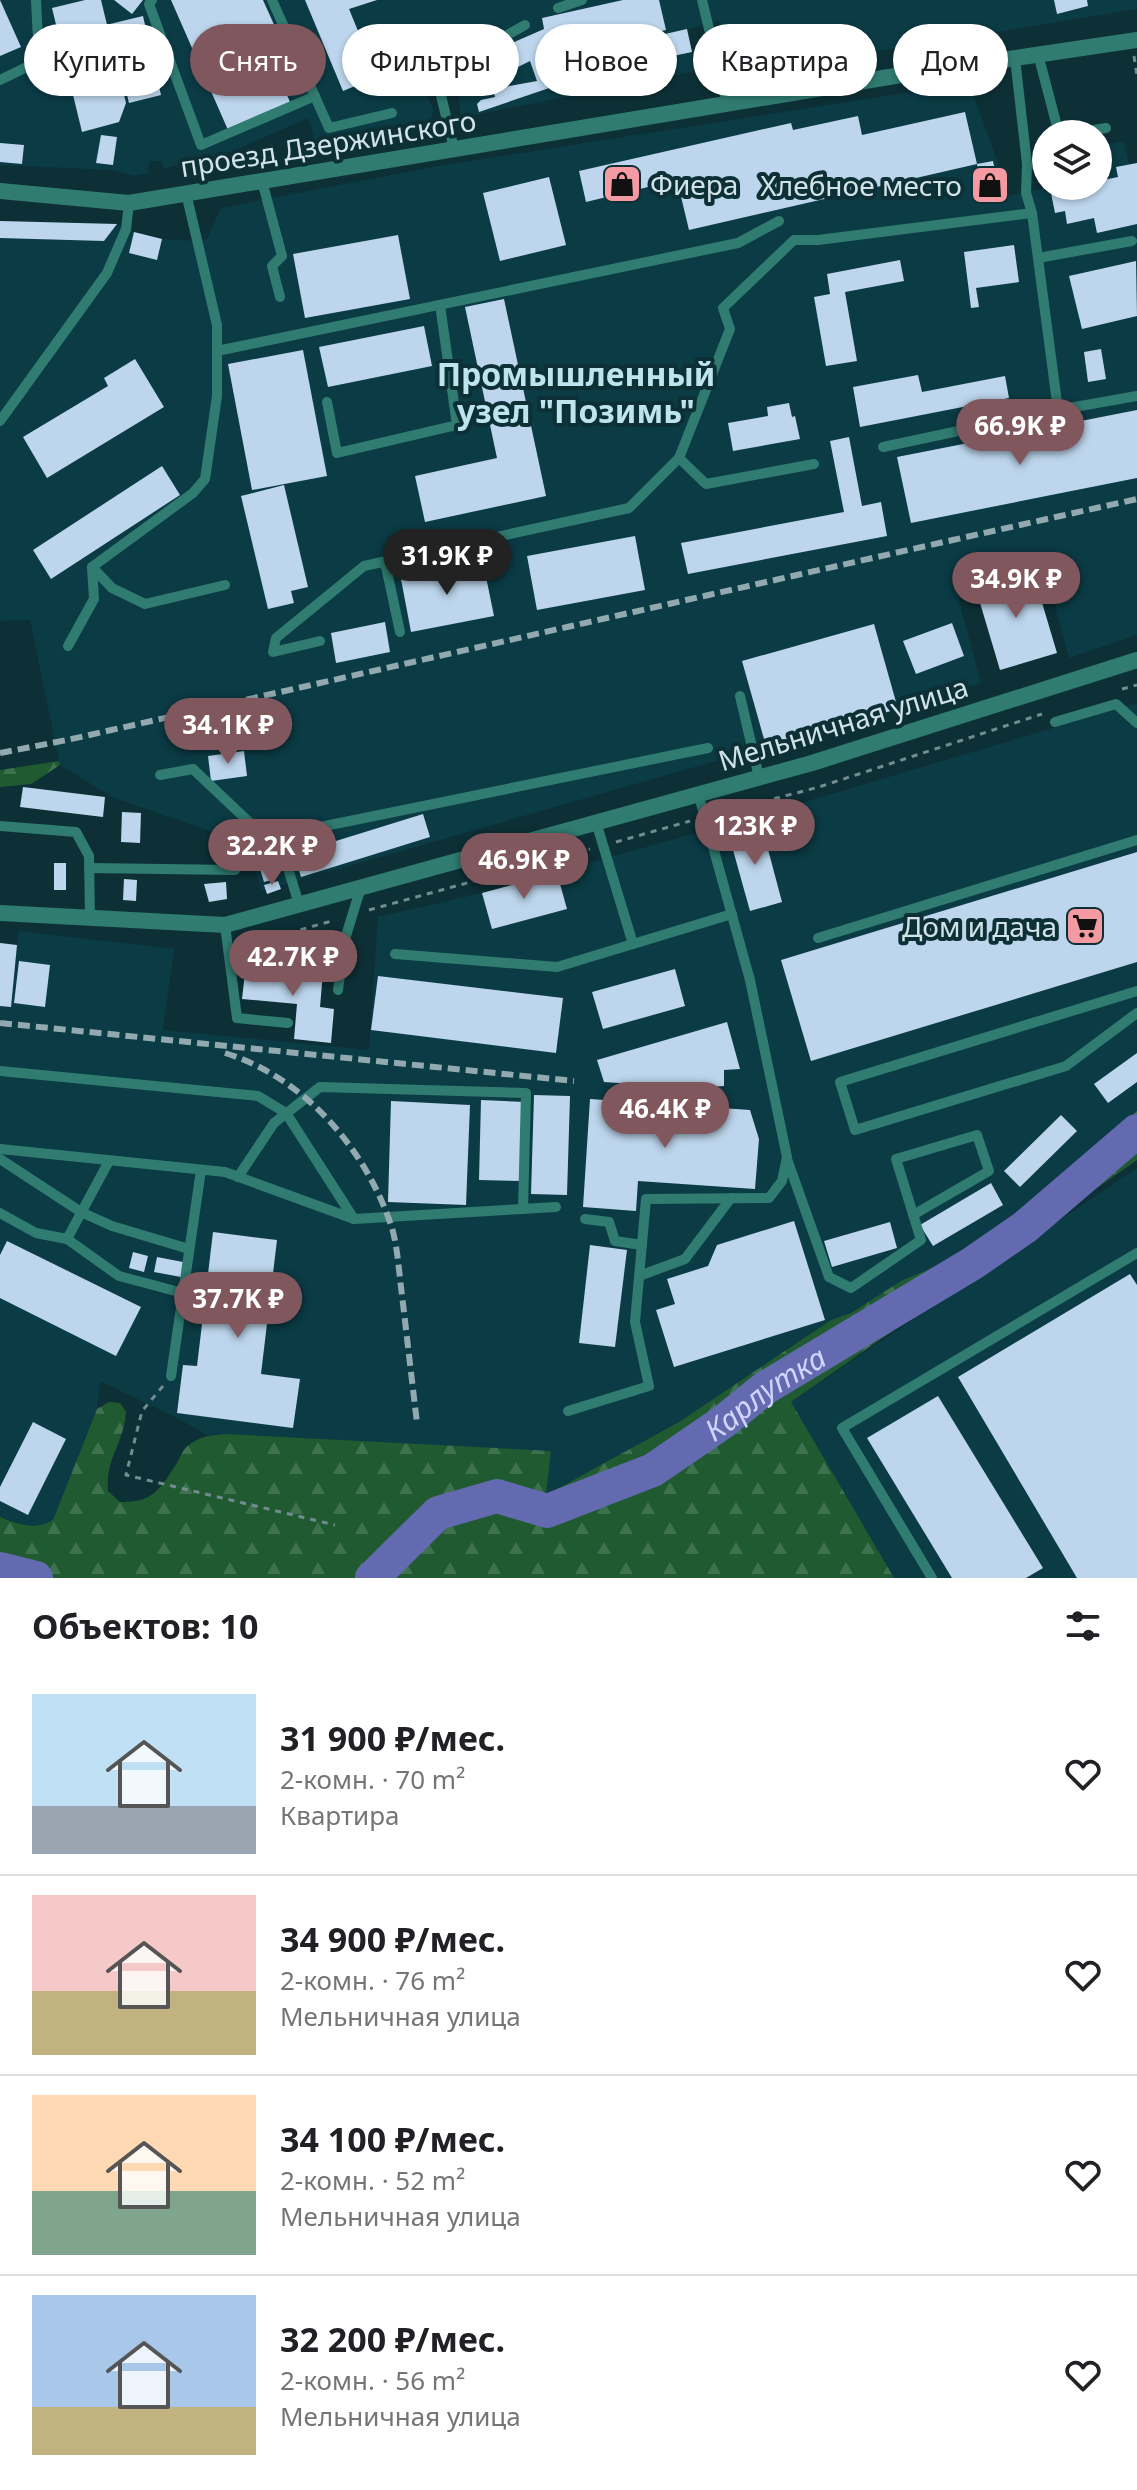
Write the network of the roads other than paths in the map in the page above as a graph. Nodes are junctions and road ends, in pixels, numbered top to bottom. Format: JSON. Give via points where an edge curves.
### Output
{"nodes":[{"id":1,"x":36,"y":0,"type":"edge"},
{"id":2,"x":152,"y":0,"type":"edge"},
{"id":3,"x":272,"y":0,"type":"edge"},
{"id":4,"x":582,"y":0,"type":"edge"},
{"id":5,"x":702,"y":0,"type":"edge"},
{"id":6,"x":558,"y":8,"type":"dead end"},
{"id":7,"x":283,"y":24,"type":"edge"},
{"id":8,"x":525,"y":25,"type":"dead end"},
{"id":9,"x":1137,"y":40,"type":"edge"},
{"id":10,"x":1038,"y":54,"type":"junction"},
{"id":11,"x":1015,"y":58,"type":"junction"},
{"id":12,"x":0,"y":80,"type":"edge"},
{"id":13,"x":315,"y":96,"type":"joint"},
{"id":14,"x":727,"y":103,"type":"junction"},
{"id":15,"x":392,"y":113,"type":"dead end"},
{"id":16,"x":1055,"y":120,"type":"edge"},
{"id":17,"x":454,"y":149,"type":"junction"},
{"id":18,"x":262,"y":181,"type":"junction"},
{"id":19,"x":0,"y":191,"type":"edge"},
{"id":20,"x":186,"y":193,"type":"junction"},
{"id":21,"x":129,"y":203,"type":"junction"},
{"id":22,"x":1032,"y":213,"type":"junction"},
{"id":23,"x":779,"y":221,"type":"dead end"},
{"id":24,"x":1132,"y":241,"type":"dead end"},
{"id":25,"x":1038,"y":258,"type":"junction"},
{"id":26,"x":280,"y":297,"type":"dead end"},
{"id":27,"x":440,"y":305,"type":"junction"},
{"id":28,"x":217,"y":351,"type":"junction"},
{"id":29,"x":1137,"y":396,"type":"edge"},
{"id":30,"x":327,"y":402,"type":"dead end"},
{"id":31,"x":1058,"y":410,"type":"junction"},
{"id":32,"x":0,"y":421,"type":"edge"},
{"id":33,"x":883,"y":447,"type":"dead end"},
{"id":34,"x":679,"y":458,"type":"junction"},
{"id":35,"x":814,"y":464,"type":"dead end"},
{"id":36,"x":385,"y":562,"type":"junction"},
{"id":37,"x":92,"y":567,"type":"junction"},
{"id":38,"x":225,"y":585,"type":"dead end"},
{"id":39,"x":400,"y":632,"type":"dead end"},
{"id":40,"x":320,"y":641,"type":"dead end"},
{"id":41,"x":68,"y":646,"type":"dead end"},
{"id":42,"x":1137,"y":660,"type":"edge"},
{"id":43,"x":740,"y":696,"type":"dead end"},
{"id":44,"x":1055,"y":722,"type":"dead end"},
{"id":45,"x":1137,"y":723,"type":"edge"},
{"id":46,"x":708,"y":748,"type":"dead end"},
{"id":47,"x":160,"y":775,"type":"dead end"},
{"id":48,"x":759,"y":777,"type":"junction"},
{"id":49,"x":698,"y":793,"type":"junction"},
{"id":50,"x":596,"y":822,"type":"junction"},
{"id":51,"x":0,"y":826,"type":"edge"},
{"id":52,"x":278,"y":836,"type":"junction"},
{"id":53,"x":1137,"y":840,"type":"edge"},
{"id":54,"x":89,"y":868,"type":"junction"},
{"id":55,"x":235,"y":870,"type":"dead end"},
{"id":56,"x":361,"y":887,"type":"junction"},
{"id":57,"x":299,"y":904,"type":"junction"},
{"id":58,"x":0,"y":913,"type":"edge"},
{"id":59,"x":732,"y":914,"type":"junction"},
{"id":60,"x":90,"y":918,"type":"junction"},
{"id":61,"x":225,"y":925,"type":"junction"},
{"id":62,"x":818,"y":938,"type":"dead end"},
{"id":63,"x":345,"y":939,"type":"junction"},
{"id":64,"x":633,"y":944,"type":"junction"},
{"id":65,"x":265,"y":954,"type":"dead end"},
{"id":66,"x":395,"y":954,"type":"dead end"},
{"id":67,"x":338,"y":990,"type":"dead end"},
{"id":68,"x":1137,"y":991,"type":"edge"},
{"id":69,"x":1137,"y":1013,"type":"edge"},
{"id":70,"x":288,"y":1023,"type":"dead end"},
{"id":71,"x":0,"y":1071,"type":"edge"},
{"id":72,"x":286,"y":1113,"type":"junction"},
{"id":73,"x":0,"y":1149,"type":"edge"},
{"id":74,"x":787,"y":1157,"type":"junction"},
{"id":75,"x":0,"y":1159,"type":"edge"},
{"id":76,"x":109,"y":1161,"type":"junction"},
{"id":77,"x":201,"y":1170,"type":"junction"},
{"id":78,"x":238,"y":1177,"type":"junction"},
{"id":79,"x":731,"y":1198,"type":"junction"},
{"id":80,"x":556,"y":1207,"type":"dead end"},
{"id":81,"x":523,"y":1209,"type":"junction"},
{"id":82,"x":81,"y":1212,"type":"junction"},
{"id":83,"x":0,"y":1213,"type":"edge"},
{"id":84,"x":913,"y":1215,"type":"junction"},
{"id":85,"x":354,"y":1219,"type":"junction"},
{"id":86,"x":585,"y":1219,"type":"dead end"},
{"id":87,"x":67,"y":1239,"type":"junction"},
{"id":88,"x":642,"y":1245,"type":"junction"},
{"id":89,"x":189,"y":1249,"type":"junction"},
{"id":90,"x":1137,"y":1253,"type":"edge"},
{"id":91,"x":639,"y":1276,"type":"junction"},
{"id":92,"x":183,"y":1293,"type":"junction"},
{"id":93,"x":171,"y":1376,"type":"road end"},
{"id":94,"x":568,"y":1411,"type":"dead end"},
{"id":95,"x":932,"y":1578,"type":"edge"}],
"edges":[{"from":1,"to":12,"type":"lane","via":[[39,61]]},
{"from":2,"to":13,"type":"lane","via":[[149,4],[201,145]]},
{"from":3,"to":7,"type":"lane"},
{"from":4,"to":6,"type":"lane"},
{"from":5,"to":14,"type":"lane"},
{"from":8,"to":17,"type":"lane","via":[[436,75]]},
{"from":9,"to":10,"type":"street","name":"проезд Дзержинского"},
{"from":10,"to":11,"type":"street","name":"проезд Дзержинского"},
{"from":10,"to":16,"type":"lane"},
{"from":11,"to":14,"type":"street","name":"проезд Дзержинского"},
{"from":11,"to":22,"type":"lane"},
{"from":13,"to":15,"type":"lane","via":[[329,128]]},
{"from":14,"to":17,"type":"street","name":"проезд Дзержинского"},
{"from":17,"to":18,"type":"street","name":"проезд Дзержинского"},
{"from":18,"to":20,"type":"street","name":"проезд Дзержинского"},
{"from":18,"to":26,"type":"lane","via":[[282,256],[272,266]]},
{"from":19,"to":21,"type":"street","name":"проезд Дзержинского"},
{"from":20,"to":21,"type":"street","name":"проезд Дзержинского"},
{"from":20,"to":28,"type":"lane","via":[[217,325]]},
{"from":21,"to":32,"type":"lane","via":[[126,229],[107,273]]},
{"from":22,"to":25,"type":"lane"},
{"from":22,"to":34,"type":"lane","via":[[794,240],[723,308],[730,329]]},
{"from":23,"to":27,"type":"lane","via":[[738,243]]},
{"from":24,"to":25,"type":"lane"},
{"from":25,"to":31,"type":"lane"},
{"from":27,"to":28,"type":"lane"},
{"from":27,"to":30,"type":"lane","via":[[457,425],[337,453]]},
{"from":28,"to":37,"type":"lane","via":[[217,396],[205,479]]},
{"from":29,"to":31,"type":"lane"},
{"from":31,"to":33,"type":"lane"},
{"from":34,"to":35,"type":"lane","via":[[706,484]]},
{"from":34,"to":36,"type":"lane","via":[[629,508]]},
{"from":36,"to":39,"type":"lane"},
{"from":36,"to":40,"type":"lane","via":[[364,566],[276,638],[273,652]]},
{"from":37,"to":38,"type":"lane","via":[[112,588],[145,604]]},
{"from":37,"to":41,"type":"lane","via":[[94,599]]},
{"from":42,"to":48,"type":"street","name":"Мельничная улица"},
{"from":43,"to":48,"type":"lane"},
{"from":44,"to":45,"type":"lane","via":[[1116,704]]},
{"from":46,"to":52,"type":"lane"},
{"from":47,"to":52,"type":"lane","via":[[193,769],[266,838]]},
{"from":48,"to":49,"type":"street","name":"Мельничная улица"},
{"from":49,"to":50,"type":"street","name":"Мельничная улица"},
{"from":49,"to":59,"type":"lane"},
{"from":50,"to":56,"type":"street","name":"Мельничная улица"},
{"from":50,"to":64,"type":"lane"},
{"from":51,"to":54,"type":"lane","via":[[76,832],[89,856]]},
{"from":52,"to":57,"type":"lane"},
{"from":53,"to":62,"type":"lane"},
{"from":54,"to":55,"type":"lane"},
{"from":54,"to":60,"type":"lane"},
{"from":56,"to":57,"type":"street","name":"Мельничная улица"},
{"from":56,"to":63,"type":"lane"},
{"from":57,"to":61,"type":"street","name":"Мельничная улица"},
{"from":58,"to":60,"type":"street","name":"Мельничная улица"},
{"from":59,"to":64,"type":"lane"},
{"from":59,"to":74,"type":"lane"},
{"from":60,"to":61,"type":"street","name":"Мельничная улица"},
{"from":61,"to":70,"type":"lane","via":[[237,1018]]},
{"from":63,"to":65,"type":"lane"},
{"from":63,"to":67,"type":"lane"},
{"from":64,"to":66,"type":"lane","via":[[557,967]]},
{"from":68,"to":69,"type":"lane","via":[[840,1082],[855,1130],[1066,1066]]},
{"from":71,"to":72,"type":"lane","via":[[258,1096]]},
{"from":72,"to":78,"type":"lane"},
{"from":72,"to":81,"type":"lane","via":[[320,1087],[526,1093]]},
{"from":72,"to":85,"type":"lane"},
{"from":73,"to":76,"type":"lane"},
{"from":74,"to":79,"type":"lane","via":[[782,1181],[769,1198]]},
{"from":74,"to":84,"type":"lane","via":[[829,1277],[851,1288],[921,1240]]},
{"from":75,"to":82,"type":"lane"},
{"from":76,"to":77,"type":"lane"},
{"from":76,"to":82,"type":"lane"},
{"from":77,"to":78,"type":"lane"},
{"from":77,"to":89,"type":"lane"},
{"from":78,"to":85,"type":"lane"},
{"from":79,"to":88,"type":"lane","via":[[646,1199]]},
{"from":79,"to":91,"type":"lane","via":[[685,1259]]},
{"from":80,"to":81,"type":"lane"},
{"from":81,"to":85,"type":"lane"},
{"from":82,"to":87,"type":"lane"},
{"from":82,"to":89,"type":"lane"},
{"from":83,"to":87,"type":"lane","via":[[36,1233]]},
{"from":84,"to":84,"type":"lane","via":[[896,1159],[977,1135],[989,1171]]},
{"from":86,"to":88,"type":"lane","via":[[609,1222],[615,1241]]},
{"from":87,"to":92,"type":"lane","via":[[119,1276]]},
{"from":88,"to":91,"type":"lane"},
{"from":89,"to":92,"type":"lane"},
{"from":90,"to":95,"type":"lane","via":[[842,1428]]},
{"from":91,"to":94,"type":"lane","via":[[635,1322],[649,1386]]},
{"from":92,"to":93,"type":"lane"}]}
